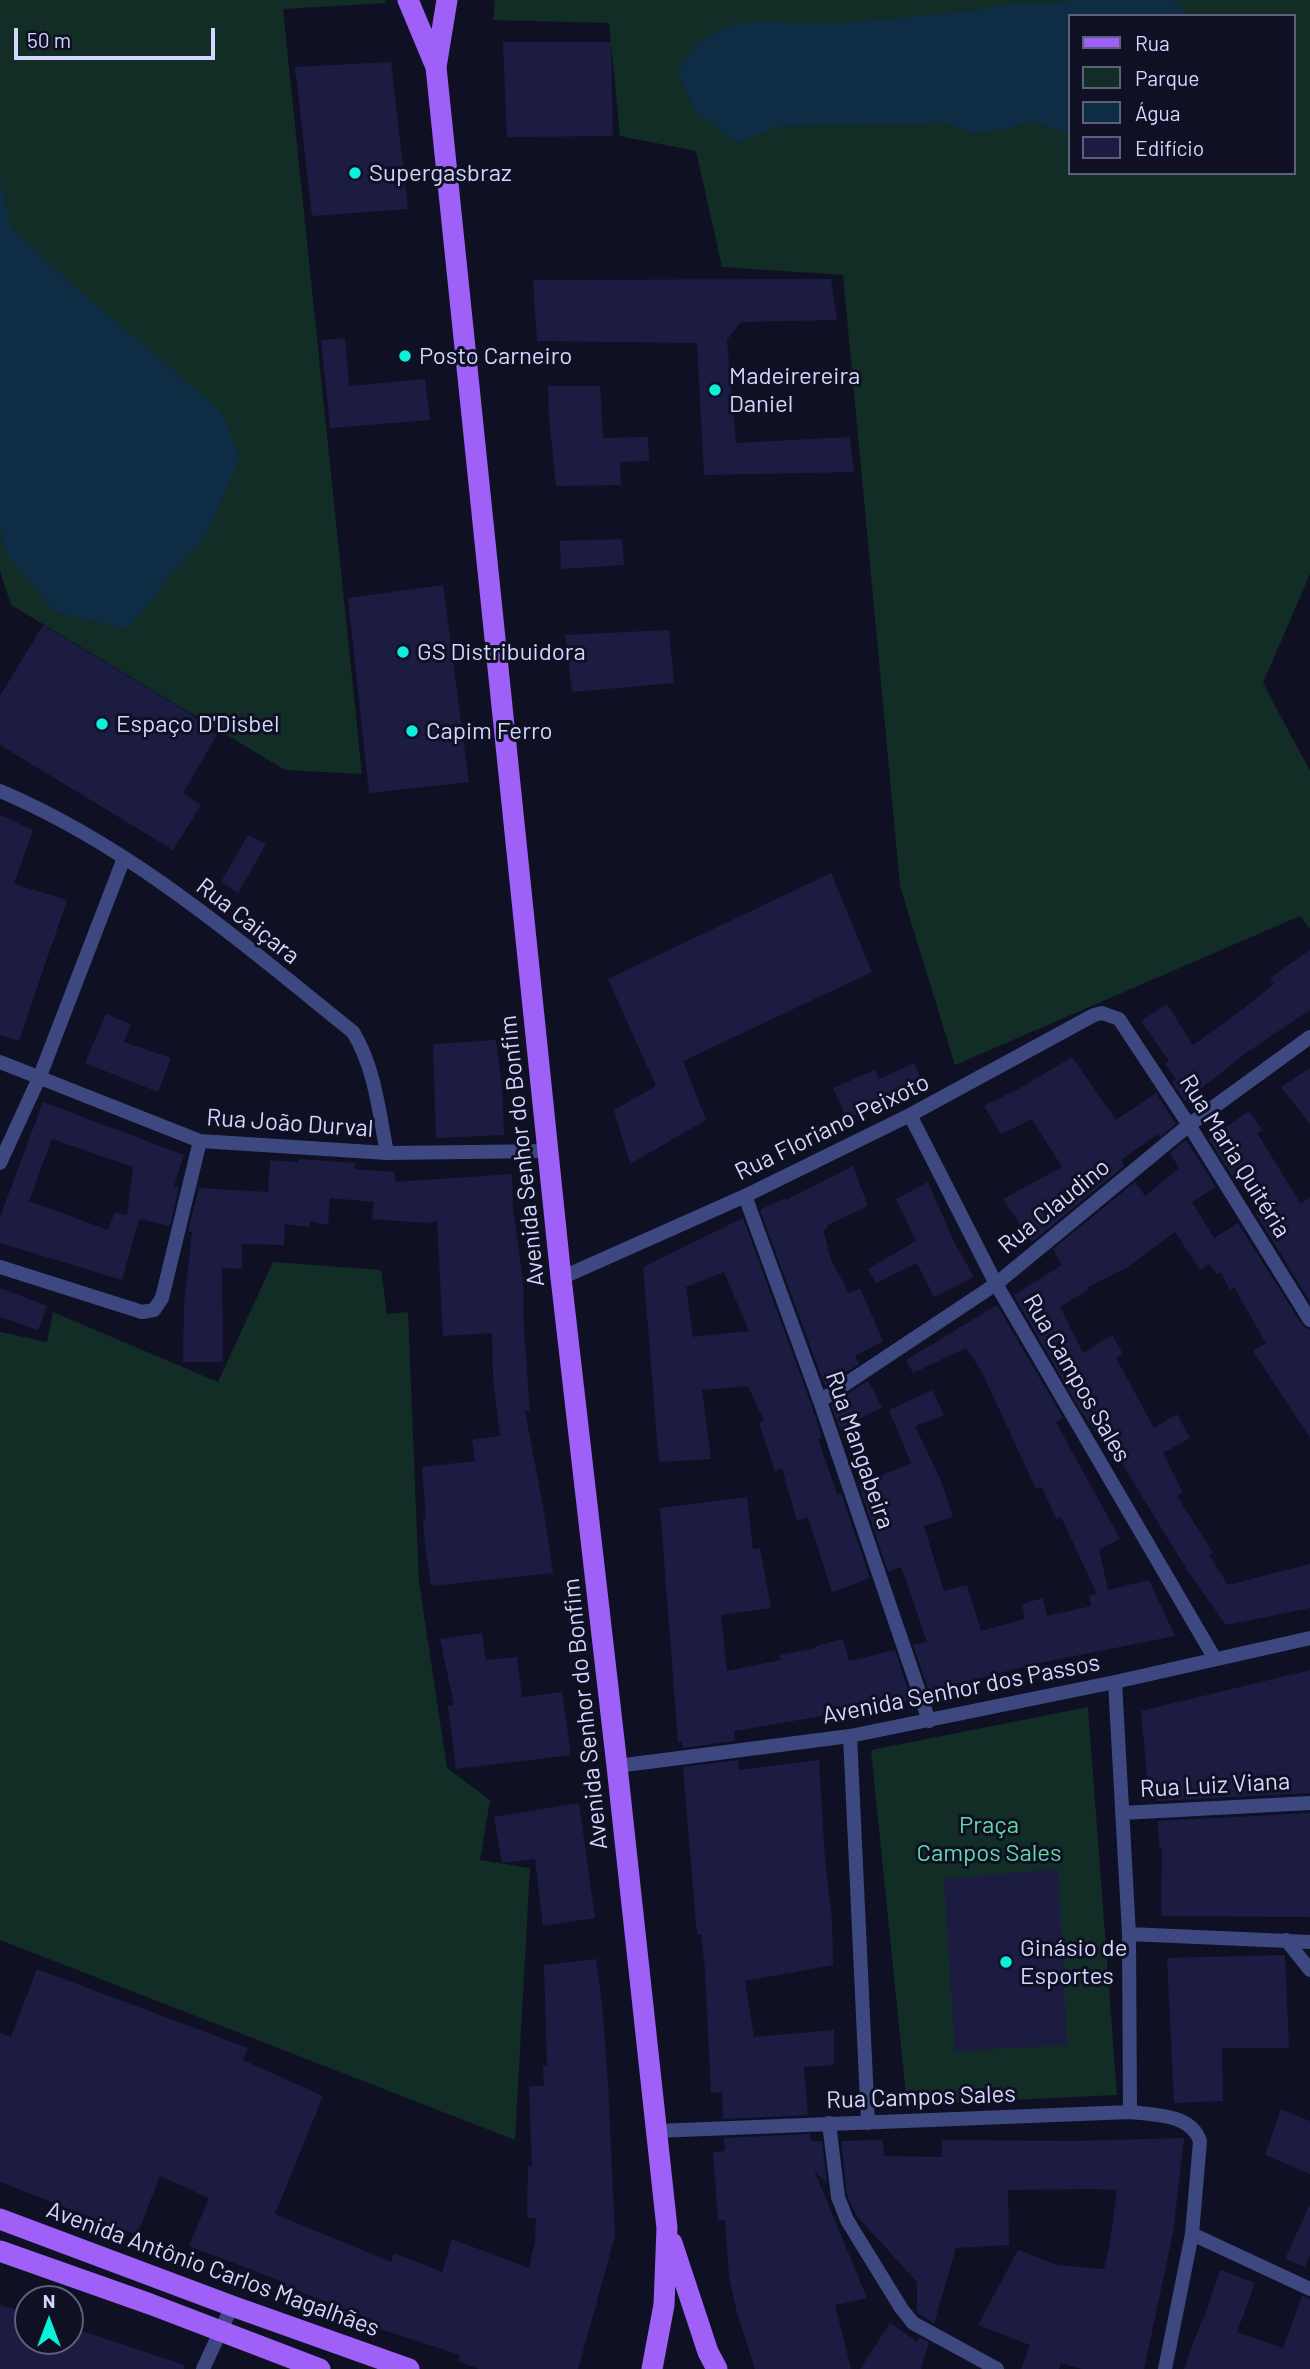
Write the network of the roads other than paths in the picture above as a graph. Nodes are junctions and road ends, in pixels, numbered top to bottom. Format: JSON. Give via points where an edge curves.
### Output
{"nodes":[{"id":1,"x":408,"y":0,"type":"edge"},
{"id":2,"x":447,"y":0,"type":"edge"},
{"id":3,"x":436,"y":68,"type":"junction"},
{"id":4,"x":0,"y":791,"type":"edge"},
{"id":5,"x":124,"y":858,"type":"junction"},
{"id":6,"x":1119,"y":1019,"type":"joint"},
{"id":7,"x":1310,"y":1037,"type":"edge"},
{"id":8,"x":0,"y":1062,"type":"edge"},
{"id":9,"x":40,"y":1076,"type":"junction"},
{"id":10,"x":910,"y":1115,"type":"junction"},
{"id":11,"x":1189,"y":1125,"type":"junction"},
{"id":12,"x":201,"y":1141,"type":"junction"},
{"id":13,"x":548,"y":1152,"type":"junction"},
{"id":14,"x":387,"y":1153,"type":"junction"},
{"id":15,"x":0,"y":1163,"type":"edge"},
{"id":16,"x":745,"y":1196,"type":"junction"},
{"id":17,"x":0,"y":1267,"type":"edge"},
{"id":18,"x":561,"y":1278,"type":"junction"},
{"id":19,"x":996,"y":1284,"type":"junction"},
{"id":20,"x":1310,"y":1320,"type":"edge"},
{"id":21,"x":820,"y":1401,"type":"junction"},
{"id":22,"x":1310,"y":1638,"type":"edge"},
{"id":23,"x":1215,"y":1659,"type":"junction"},
{"id":24,"x":1115,"y":1682,"type":"junction"},
{"id":25,"x":929,"y":1721,"type":"junction"},
{"id":26,"x":850,"y":1736,"type":"junction"},
{"id":27,"x":617,"y":1766,"type":"junction"},
{"id":28,"x":1310,"y":1803,"type":"edge"},
{"id":29,"x":1122,"y":1813,"type":"junction"},
{"id":30,"x":1129,"y":1934,"type":"junction"},
{"id":31,"x":1286,"y":1940,"type":"junction"},
{"id":32,"x":1310,"y":1942,"type":"edge"},
{"id":33,"x":1310,"y":1970,"type":"edge"},
{"id":34,"x":1130,"y":2112,"type":"junction"},
{"id":35,"x":829,"y":2123,"type":"junction"},
{"id":36,"x":868,"y":2123,"type":"junction"},
{"id":37,"x":656,"y":2131,"type":"junction"},
{"id":38,"x":0,"y":2218,"type":"edge"},
{"id":39,"x":667,"y":2228,"type":"junction"},
{"id":40,"x":1192,"y":2234,"type":"junction"},
{"id":41,"x":0,"y":2251,"type":"edge"},
{"id":42,"x":161,"y":2278,"type":"junction"},
{"id":43,"x":1310,"y":2289,"type":"edge"},
{"id":44,"x":150,"y":2304,"type":"junction"},
{"id":45,"x":232,"y":2306,"type":"junction"},
{"id":46,"x":220,"y":2331,"type":"junction"},
{"id":47,"x":203,"y":2369,"type":"edge"},
{"id":48,"x":320,"y":2369,"type":"edge"},
{"id":49,"x":409,"y":2369,"type":"edge"},
{"id":50,"x":652,"y":2369,"type":"edge"},
{"id":51,"x":718,"y":2369,"type":"edge"},
{"id":52,"x":998,"y":2369,"type":"edge"},
{"id":53,"x":1165,"y":2369,"type":"edge"}],
"edges":[{"from":1,"to":3,"type":"main road"},
{"from":2,"to":3,"type":"main road"},
{"from":3,"to":13,"type":"main road","name":"Avenida Senhor do Bonfim"},
{"from":4,"to":5,"type":"street","name":"Rua Caiçara","via":[[60,819]]},
{"from":5,"to":9,"type":"street"},
{"from":5,"to":14,"type":"street","name":"Rua Caiçara","via":[[207,915],[353,1031],[369,1065]]},
{"from":6,"to":10,"type":"street","name":"Rua Floriano Peixoto","via":[[1094,1015]]},
{"from":6,"to":11,"type":"street","name":"Rua Maria Quitéria"},
{"from":7,"to":11,"type":"street","name":"Rua Claudino"},
{"from":8,"to":9,"type":"street","name":"Rua João Durval"},
{"from":9,"to":12,"type":"street","name":"Rua João Durval"},
{"from":9,"to":15,"type":"street"},
{"from":10,"to":16,"type":"street","name":"Rua Floriano Peixoto"},
{"from":10,"to":19,"type":"street","name":"Rua Campos Sales"},
{"from":11,"to":19,"type":"street","name":"Rua Claudino"},
{"from":11,"to":20,"type":"street","name":"Rua Maria Quitéria"},
{"from":12,"to":14,"type":"street","name":"Rua João Durval"},
{"from":12,"to":17,"type":"street","via":[[162,1298],[154,1310],[142,1312]]},
{"from":13,"to":14,"type":"street","name":"Rua João Durval"},
{"from":13,"to":18,"type":"main road","name":"Avenida Senhor do Bonfim"},
{"from":16,"to":18,"type":"street","name":"Rua Floriano Peixoto"},
{"from":16,"to":21,"type":"street","name":"Rua Mangabeira"},
{"from":18,"to":27,"type":"main road","name":"Avenida Senhor do Bonfim"},
{"from":19,"to":21,"type":"street","name":"Rua Claudino"},
{"from":19,"to":23,"type":"street","name":"Rua Campos Sales"},
{"from":21,"to":25,"type":"street","name":"Rua Mangabeira"},
{"from":22,"to":23,"type":"street","name":"Avenida Senhor dos Passos"},
{"from":23,"to":24,"type":"street","name":"Avenida Senhor dos Passos"},
{"from":24,"to":25,"type":"street","name":"Avenida Senhor dos Passos"},
{"from":24,"to":29,"type":"street"},
{"from":25,"to":26,"type":"street","name":"Avenida Senhor dos Passos"},
{"from":26,"to":27,"type":"street","name":"Avenida Senhor dos Passos"},
{"from":26,"to":36,"type":"street"},
{"from":27,"to":37,"type":"main road","name":"Avenida Senhor do Bonfim"},
{"from":28,"to":29,"type":"street","name":"Rua Luiz Viana"},
{"from":29,"to":30,"type":"street"},
{"from":30,"to":31,"type":"street"},
{"from":30,"to":34,"type":"street"},
{"from":31,"to":32,"type":"street"},
{"from":31,"to":33,"type":"street"},
{"from":34,"to":36,"type":"street","name":"Rua Campos Sales"},
{"from":34,"to":40,"type":"street","name":"Rua Campos Sales","via":[[1186,2123],[1198,2135]]},
{"from":35,"to":36,"type":"street","name":"Rua Campos Sales"},
{"from":35,"to":37,"type":"street","name":"Rua Campos Sales"},
{"from":35,"to":52,"type":"street","via":[[838,2197],[847,2220],[901,2308],[913,2323]]},
{"from":37,"to":39,"type":"main road","name":"Avenida Senhor do Bonfim"},
{"from":38,"to":42,"type":"main road","name":"Avenida Antônio Carlos Magalhães"},
{"from":39,"to":50,"type":"main road","name":"Avenida Senhor do Bonfim","via":[[664,2305]]},
{"from":39,"to":51,"type":"main road","name":"Avenida Senhor do Bonfim","via":[[708,2352]]},
{"from":40,"to":43,"type":"street"},
{"from":40,"to":53,"type":"street"},
{"from":41,"to":44,"type":"main road"},
{"from":42,"to":44,"type":"main road"},
{"from":42,"to":45,"type":"main road","name":"Avenida Antônio Carlos Magalhães"},
{"from":44,"to":46,"type":"main road"},
{"from":45,"to":46,"type":"street"},
{"from":45,"to":49,"type":"main road","name":"Avenida Antônio Carlos Magalhães"},
{"from":46,"to":47,"type":"street"},
{"from":46,"to":48,"type":"main road"}]}
